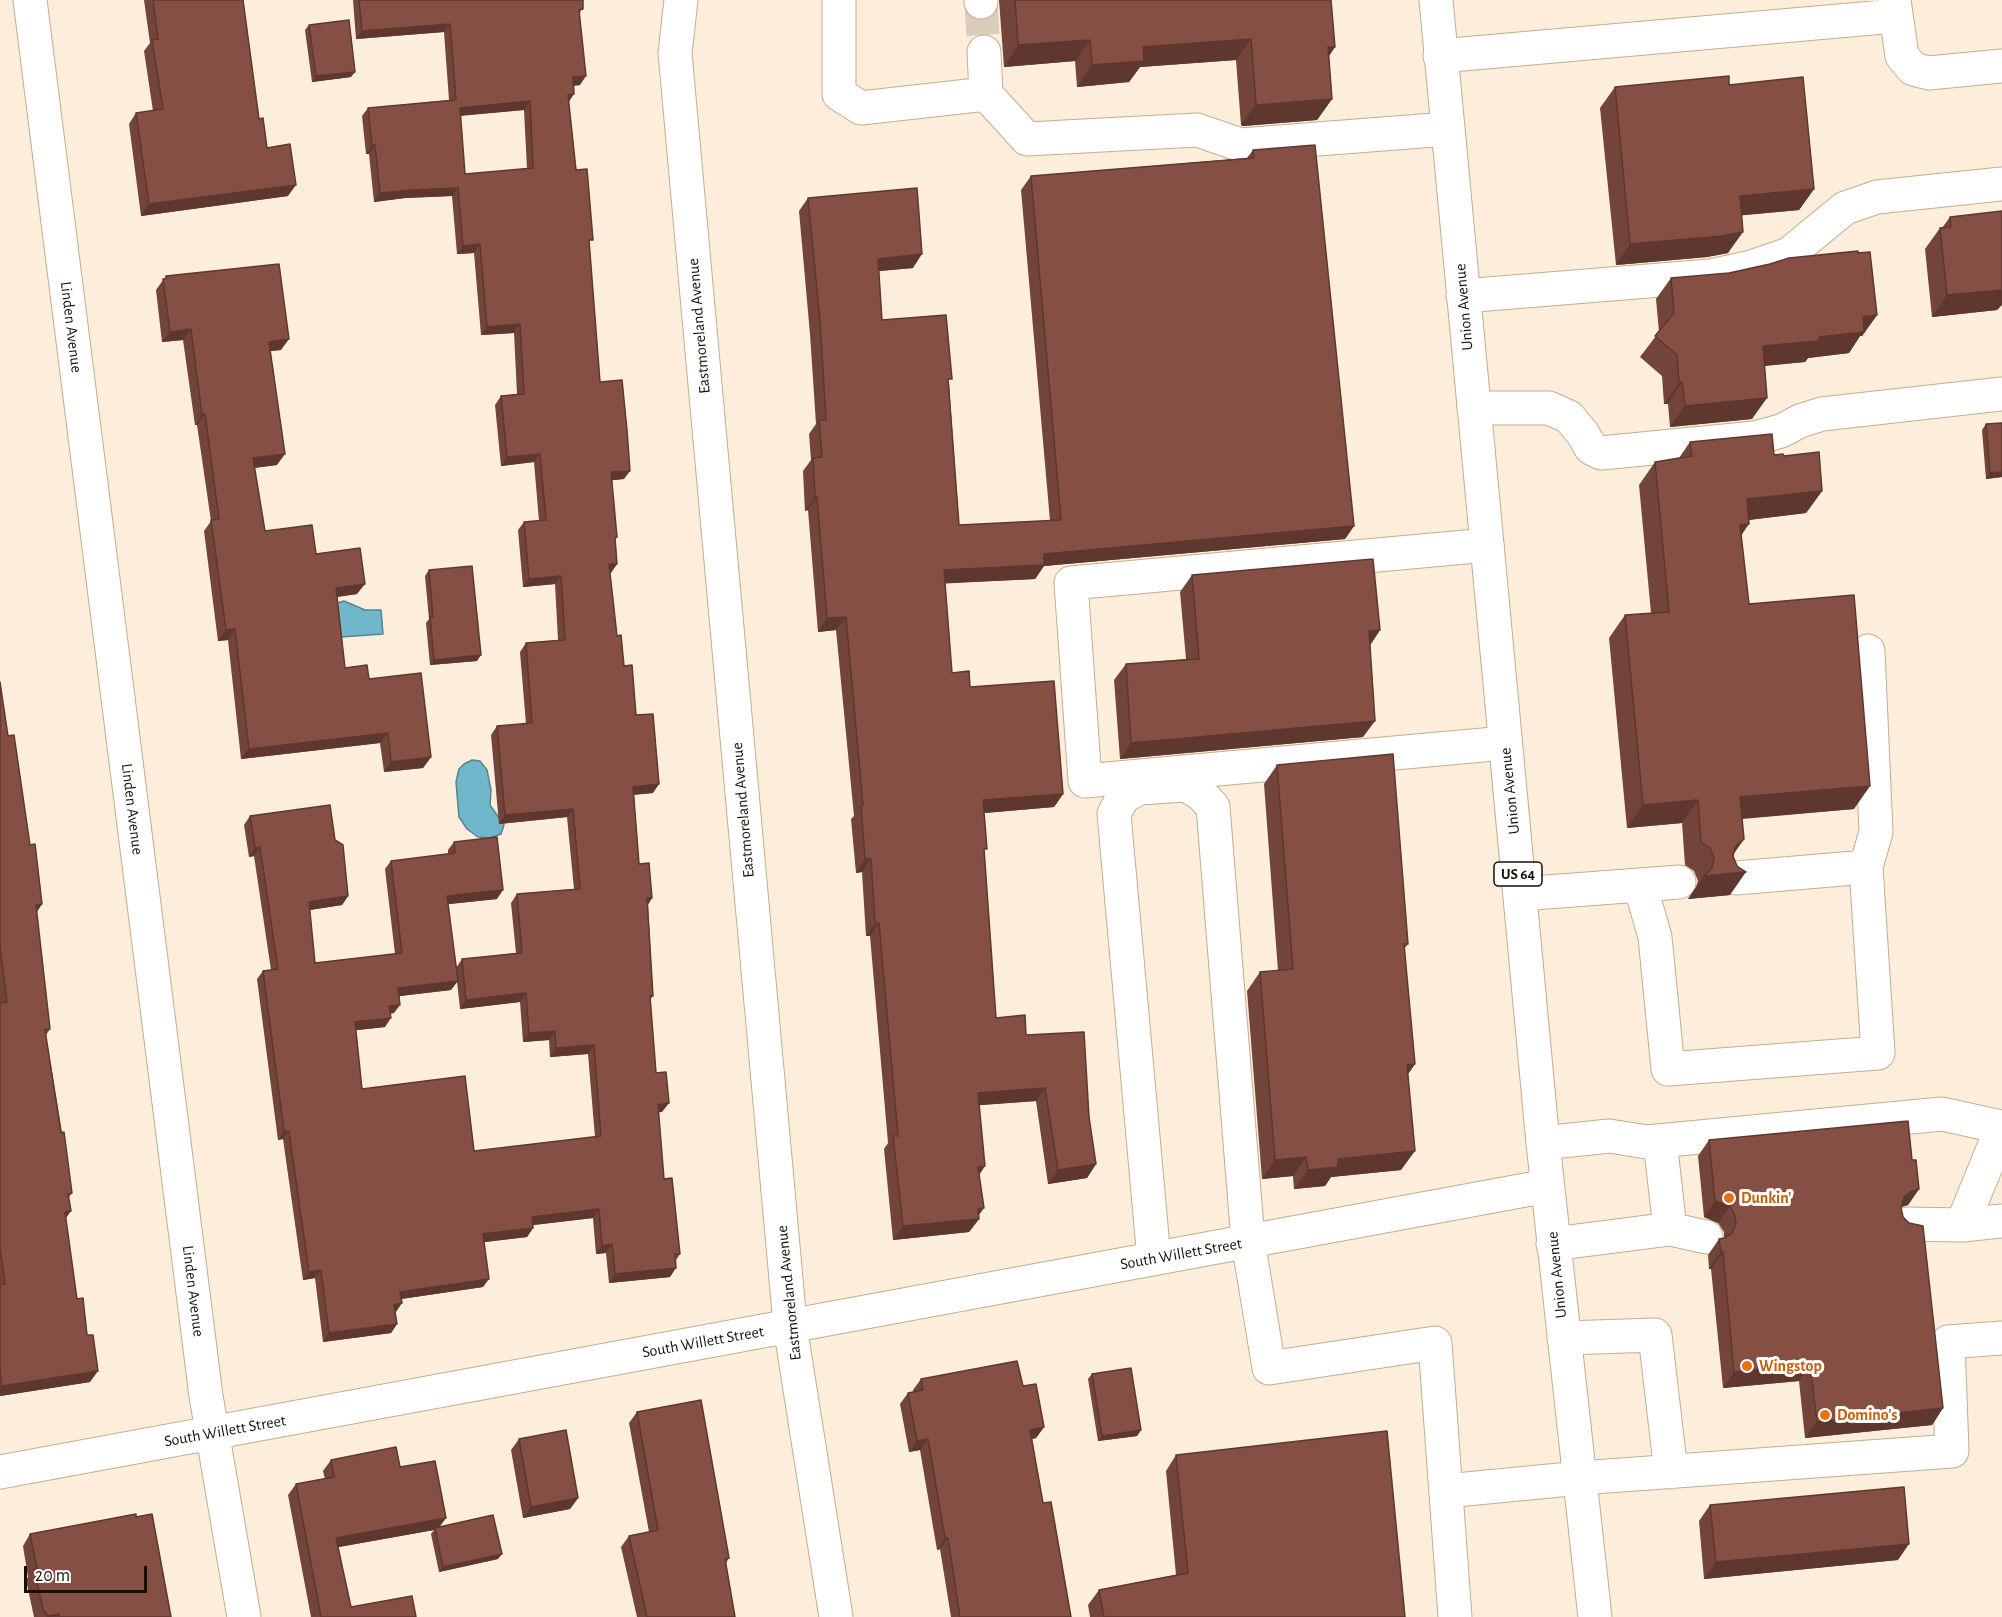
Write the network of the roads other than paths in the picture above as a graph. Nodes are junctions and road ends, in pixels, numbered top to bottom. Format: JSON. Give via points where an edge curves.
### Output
{"nodes":[{"id":1,"x":30,"y":0,"type":"edge"},
{"id":2,"x":681,"y":0,"type":"edge"},
{"id":3,"x":839,"y":0,"type":"edge"},
{"id":4,"x":1436,"y":0,"type":"edge"},
{"id":5,"x":1895,"y":8,"type":"edge"},
{"id":6,"x":984,"y":52,"type":"tunnel mouth"},
{"id":7,"x":1440,"y":56,"type":"junction"},
{"id":8,"x":2002,"y":66,"type":"edge"},
{"id":9,"x":986,"y":94,"type":"junction"},
{"id":10,"x":1448,"y":129,"type":"junction"},
{"id":11,"x":2002,"y":184,"type":"edge"},
{"id":12,"x":1463,"y":296,"type":"junction"},
{"id":13,"x":2002,"y":394,"type":"edge"},
{"id":14,"x":1474,"y":408,"type":"junction"},
{"id":15,"x":1487,"y":545,"type":"junction"},
{"id":16,"x":1868,"y":651,"type":"dead end"},
{"id":17,"x":1505,"y":743,"type":"junction"},
{"id":18,"x":1866,"y":867,"type":"junction"},
{"id":19,"x":1736,"y":878,"type":"edge"},
{"id":20,"x":1679,"y":882,"type":"dead end"},
{"id":21,"x":1640,"y":885,"type":"junction"},
{"id":22,"x":1520,"y":894,"type":"junction"},
{"id":23,"x":2001,"y":1127,"type":"edge"},
{"id":24,"x":1660,"y":1141,"type":"junction"},
{"id":25,"x":1543,"y":1143,"type":"junction"},
{"id":26,"x":1547,"y":1186,"type":"junction"},
{"id":27,"x":2002,"y":1221,"type":"edge"},
{"id":28,"x":1908,"y":1224,"type":"edge"},
{"id":29,"x":1962,"y":1225,"type":"junction"},
{"id":30,"x":1670,"y":1229,"type":"junction"},
{"id":31,"x":1706,"y":1237,"type":"dead end"},
{"id":32,"x":1248,"y":1242,"type":"junction"},
{"id":33,"x":1553,"y":1244,"type":"junction"},
{"id":34,"x":1154,"y":1259,"type":"junction"},
{"id":35,"x":790,"y":1326,"type":"junction"},
{"id":36,"x":1564,"y":1338,"type":"junction"},
{"id":37,"x":2002,"y":1338,"type":"edge"},
{"id":38,"x":212,"y":1433,"type":"junction"},
{"id":39,"x":0,"y":1472,"type":"edge"},
{"id":40,"x":1671,"y":1472,"type":"junction"},
{"id":41,"x":1580,"y":1478,"type":"junction"},
{"id":42,"x":1446,"y":1491,"type":"junction"},
{"id":43,"x":244,"y":1617,"type":"edge"},
{"id":44,"x":836,"y":1617,"type":"edge"},
{"id":45,"x":1455,"y":1617,"type":"edge"},
{"id":46,"x":1595,"y":1617,"type":"edge"}],
"edges":[{"from":1,"to":38,"type":"street","name":"Linden Avenue"},
{"from":2,"to":35,"type":"street","name":"Eastmoreland Avenue","via":[[675,53]]},
{"from":3,"to":9,"type":"street","via":[[839,94],[861,108]]},
{"from":4,"to":7,"type":"street","name":"Union Avenue","number":"US 64"},
{"from":5,"to":7,"type":"street"},
{"from":5,"to":8,"type":"street","via":[[1902,56],[1913,69],[1929,73]]},
{"from":6,"to":9,"type":"street"},
{"from":7,"to":10,"type":"street","name":"Union Avenue","number":"US 64"},
{"from":9,"to":10,"type":"street","via":[[1027,140],[1197,130],[1241,145]]},
{"from":10,"to":12,"type":"street","name":"Union Avenue","number":"US 64"},
{"from":11,"to":12,"type":"street","via":[[1877,197],[1845,208],[1789,254],[1710,276]]},
{"from":12,"to":14,"type":"street","name":"Union Avenue","number":"US 64"},
{"from":13,"to":14,"type":"street","via":[[1822,414],[1755,438],[1601,453],[1591,448],[1569,417],[1549,408]]},
{"from":14,"to":15,"type":"street","name":"Union Avenue","number":"US 64"},
{"from":15,"to":17,"type":"street","name":"Union Avenue","number":"US 64"},
{"from":15,"to":17,"type":"street","via":[[1071,582],[1085,782]]},
{"from":16,"to":18,"type":"street","via":[[1876,832]]},
{"from":17,"to":22,"type":"street","name":"Union Avenue","number":"US 64"},
{"from":18,"to":19,"type":"street"},
{"from":18,"to":21,"type":"street","via":[[1878,1053],[1668,1069],[1655,937]]},
{"from":20,"to":21,"type":"street"},
{"from":21,"to":22,"type":"street"},
{"from":22,"to":25,"type":"street","name":"Union Avenue","number":"US 64"},
{"from":23,"to":24,"type":"street","via":[[1942,1114]]},
{"from":23,"to":29,"type":"street"},
{"from":24,"to":25,"type":"street","via":[[1647,1143],[1609,1136]]},
{"from":24,"to":30,"type":"street"},
{"from":25,"to":26,"type":"street","name":"Union Avenue","number":"US 64"},
{"from":26,"to":32,"type":"street","name":"South Willett Street"},
{"from":26,"to":33,"type":"street","name":"Union Avenue","number":"US 64"},
{"from":27,"to":29,"type":"street"},
{"from":28,"to":29,"type":"street"},
{"from":30,"to":31,"type":"street"},
{"from":30,"to":33,"type":"street"},
{"from":32,"to":34,"type":"street","name":"South Willett Street"},
{"from":32,"to":34,"type":"street","via":[[1213,807],[1185,785],[1139,788],[1123,797],[1114,814]]},
{"from":32,"to":42,"type":"street","via":[[1269,1368],[1435,1344]]},
{"from":33,"to":36,"type":"street","name":"Union Avenue","number":"US 64"},
{"from":34,"to":35,"type":"street","name":"South Willett Street"},
{"from":35,"to":38,"type":"street","name":"South Willett Street"},
{"from":35,"to":44,"type":"street","name":"Eastmoreland Avenue"},
{"from":36,"to":40,"type":"street","via":[[1655,1335]]},
{"from":36,"to":41,"type":"street","name":"Union Avenue","number":"US 64"},
{"from":37,"to":40,"type":"street","via":[[1948,1342],[1952,1451]]},
{"from":38,"to":39,"type":"street","name":"South Willett Street"},
{"from":38,"to":43,"type":"street","name":"Linden Avenue"},
{"from":40,"to":41,"type":"street"},
{"from":41,"to":42,"type":"street"},
{"from":41,"to":46,"type":"street","name":"Union Avenue","number":"US 64"},
{"from":42,"to":45,"type":"street"}]}
